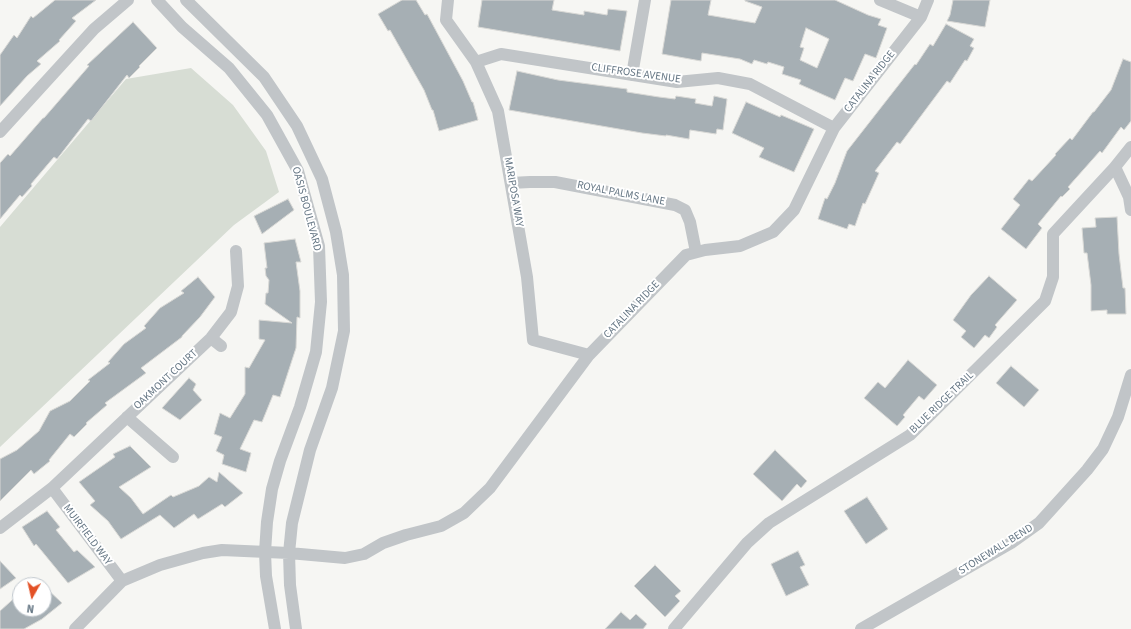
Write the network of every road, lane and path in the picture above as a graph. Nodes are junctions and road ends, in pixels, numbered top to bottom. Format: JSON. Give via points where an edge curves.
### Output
{"nodes":[{"id":1,"x":128,"y":0,"type":"edge"},
{"id":2,"x":157,"y":0,"type":"edge"},
{"id":3,"x":186,"y":0,"type":"edge"},
{"id":4,"x":448,"y":0,"type":"edge"},
{"id":5,"x":645,"y":0,"type":"edge"},
{"id":6,"x":880,"y":0,"type":"edge"},
{"id":7,"x":928,"y":0,"type":"edge"},
{"id":8,"x":921,"y":17,"type":"junction"},
{"id":9,"x":476,"y":62,"type":"junction"},
{"id":10,"x":632,"y":75,"type":"junction"},
{"id":11,"x":834,"y":128,"type":"junction"},
{"id":12,"x":0,"y":132,"type":"edge"},
{"id":13,"x":1131,"y":147,"type":"edge"},
{"id":14,"x":1115,"y":167,"type":"junction"},
{"id":15,"x":511,"y":183,"type":"junction"},
{"id":16,"x":1131,"y":210,"type":"edge"},
{"id":17,"x":236,"y":251,"type":"dead end"},
{"id":18,"x":696,"y":252,"type":"junction"},
{"id":19,"x":211,"y":338,"type":"junction"},
{"id":20,"x":221,"y":346,"type":"dead end"},
{"id":21,"x":589,"y":355,"type":"junction"},
{"id":22,"x":1131,"y":375,"type":"edge"},
{"id":23,"x":127,"y":417,"type":"junction"},
{"id":24,"x":173,"y":457,"type":"dead end"},
{"id":25,"x":52,"y":488,"type":"junction"},
{"id":26,"x":0,"y":528,"type":"edge"},
{"id":27,"x":265,"y":552,"type":"junction"},
{"id":28,"x":289,"y":553,"type":"junction"},
{"id":29,"x":122,"y":582,"type":"junction"},
{"id":30,"x":75,"y":629,"type":"edge"},
{"id":31,"x":274,"y":629,"type":"edge"},
{"id":32,"x":296,"y":629,"type":"edge"},
{"id":33,"x":674,"y":629,"type":"edge"},
{"id":34,"x":861,"y":629,"type":"edge"}],
"edges":[{"from":1,"to":12,"type":"street","via":[[94,29]]},
{"from":2,"to":27,"type":"street","name":"OASIS BOULEVARD","via":[[229,68],[267,116],[298,171],[318,246],[320,302],[316,352],[272,489]]},
{"from":3,"to":28,"type":"street","name":"OASIS BOULEVARD","via":[[264,77],[296,126],[322,180],[336,232],[343,275],[344,331],[332,388],[310,450],[298,495]]},
{"from":4,"to":9,"type":"street","name":"MARIPOSA WAY","via":[[446,20]]},
{"from":5,"to":10,"type":"street"},
{"from":6,"to":8,"type":"street"},
{"from":7,"to":8,"type":"street","name":"CATALINA RIDGE"},
{"from":8,"to":11,"type":"street","name":"CATALINA RIDGE"},
{"from":9,"to":10,"type":"street","name":"CLIFFROSE AVENUE","via":[[501,54]]},
{"from":9,"to":15,"type":"street","name":"MARIPOSA WAY","via":[[498,111]]},
{"from":10,"to":11,"type":"street","name":"CLIFFROSE AVENUE","via":[[677,82],[718,78],[750,84]]},
{"from":11,"to":18,"type":"street","name":"CATALINA RIDGE","via":[[794,210],[773,232],[740,246]]},
{"from":13,"to":14,"type":"street","name":"BLUE RIDGE TRAIL"},
{"from":14,"to":16,"type":"street","via":[[1129,196]]},
{"from":14,"to":33,"type":"street","name":"BLUE RIDGE TRAIL","via":[[1053,234],[1053,277],[1045,301],[910,435],[768,523]]},
{"from":15,"to":18,"type":"street","name":"ROYAL PALMS LANE","via":[[555,182],[675,204],[685,210]]},
{"from":15,"to":21,"type":"street","name":"MARIPOSA WAY","via":[[527,277],[533,340]]},
{"from":17,"to":19,"type":"street","name":"OAKMONT COURT","via":[[238,286],[230,312]]},
{"from":18,"to":21,"type":"street","name":"CATALINA RIDGE","via":[[686,255],[671,269]]},
{"from":19,"to":20,"type":"street"},
{"from":19,"to":23,"type":"street","name":"OAKMONT COURT"},
{"from":21,"to":28,"type":"street","name":"CATALINA RIDGE","via":[[490,488],[464,514],[442,526],[383,543],[364,554],[345,558]]},
{"from":22,"to":34,"type":"street","name":"STONEWALL BEND","via":[[1118,417],[1103,449],[1039,523],[1010,543]]},
{"from":23,"to":24,"type":"street"},
{"from":23,"to":25,"type":"street","name":"OAKMONT COURT"},
{"from":25,"to":26,"type":"street","name":"OAKMONT COURT"},
{"from":25,"to":29,"type":"street","name":"MUIRFIELD WAY"},
{"from":27,"to":28,"type":"street","name":"CATALINA RIDGE"},
{"from":27,"to":29,"type":"street","name":"CATALINA RIDGE","via":[[203,552],[160,565]]},
{"from":27,"to":31,"type":"street","name":"OASIS BOULEVARD"},
{"from":28,"to":32,"type":"street","name":"OASIS BOULEVARD"},
{"from":29,"to":30,"type":"street"}]}
